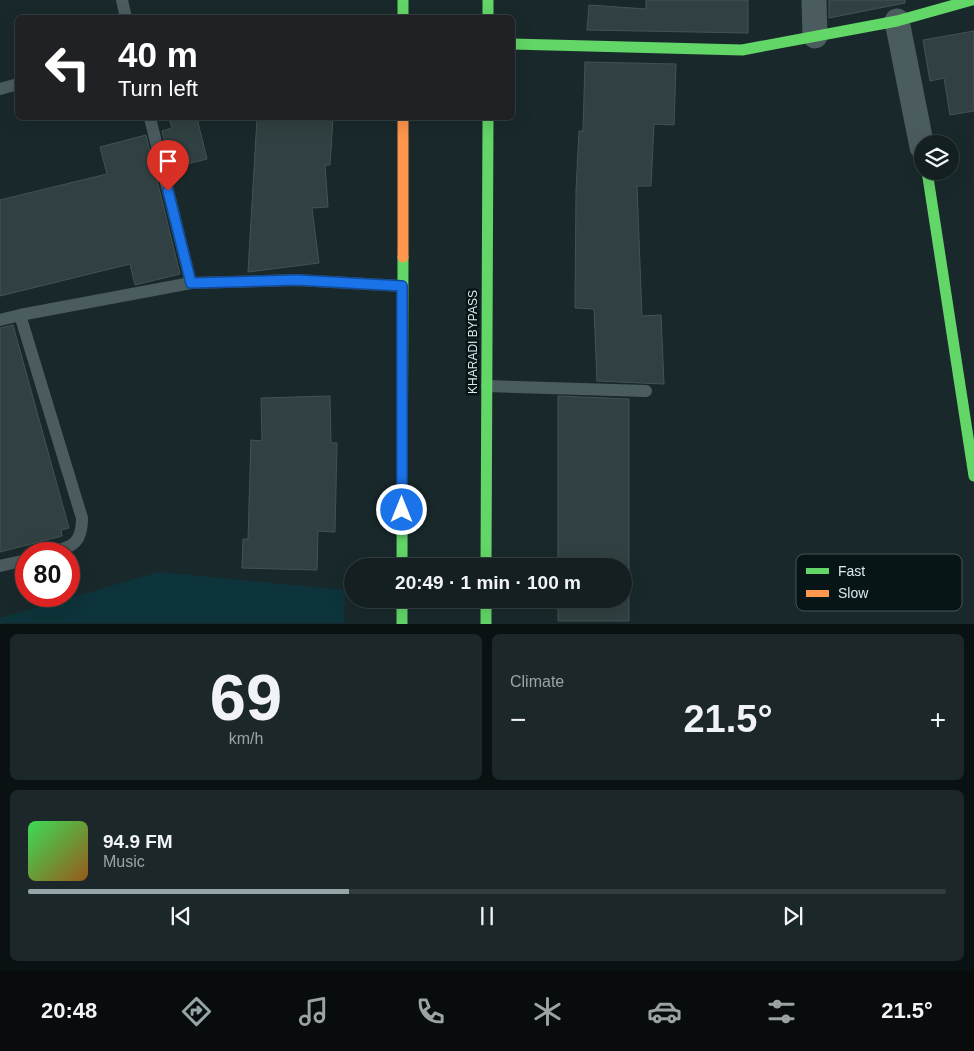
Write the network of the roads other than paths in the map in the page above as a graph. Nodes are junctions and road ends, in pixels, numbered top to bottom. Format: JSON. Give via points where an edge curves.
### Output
{"nodes":[{"id":1,"x":122,"y":0,"type":"edge"},
{"id":2,"x":403,"y":0,"type":"edge"},
{"id":3,"x":488,"y":0,"type":"edge"},
{"id":4,"x":814,"y":0,"type":"edge"},
{"id":5,"x":972,"y":0,"type":"edge"},
{"id":6,"x":125,"y":15,"type":"edge"},
{"id":7,"x":403,"y":15,"type":"edge"},
{"id":8,"x":488,"y":15,"type":"edge"},
{"id":9,"x":897,"y":21,"type":"junction"},
{"id":10,"x":815,"y":36,"type":"junction"},
{"id":11,"x":515,"y":44,"type":"edge"},
{"id":12,"x":15,"y":85,"type":"edge"},
{"id":13,"x":0,"y":89,"type":"edge"},
{"id":14,"x":150,"y":120,"type":"edge"},
{"id":15,"x":403,"y":120,"type":"edge"},
{"id":16,"x":488,"y":120,"type":"edge"},
{"id":17,"x":920,"y":135,"type":"edge"},
{"id":18,"x":929,"y":180,"type":"edge"},
{"id":19,"x":191,"y":283,"type":"junction"},
{"id":20,"x":402,"y":286,"type":"junction"},
{"id":21,"x":20,"y":315,"type":"junction"},
{"id":22,"x":0,"y":320,"type":"edge"},
{"id":23,"x":487,"y":386,"type":"junction"},
{"id":24,"x":646,"y":391,"type":"dead end"},
{"id":25,"x":974,"y":476,"type":"edge"},
{"id":26,"x":76,"y":542,"type":"edge"},
{"id":27,"x":402,"y":558,"type":"edge"},
{"id":28,"x":486,"y":558,"type":"edge"},
{"id":29,"x":15,"y":563,"type":"edge"},
{"id":30,"x":0,"y":566,"type":"edge"},
{"id":31,"x":402,"y":608,"type":"edge"},
{"id":32,"x":486,"y":608,"type":"edge"},
{"id":33,"x":402,"y":624,"type":"edge"},
{"id":34,"x":486,"y":624,"type":"edge"}],
"edges":[{"from":1,"to":6,"type":"lane"},
{"from":2,"to":7,"type":"main road"},
{"from":3,"to":8,"type":"main road"},
{"from":4,"to":10,"type":"street"},
{"from":5,"to":9,"type":"main road"},
{"from":9,"to":10,"type":"main road"},
{"from":9,"to":17,"type":"street"},
{"from":10,"to":11,"type":"main road","via":[[742,50]]},
{"from":12,"to":13,"type":"lane"},
{"from":14,"to":19,"type":"lane"},
{"from":15,"to":20,"type":"main road"},
{"from":16,"to":23,"type":"main road","name":"KHARADI BYPASS"},
{"from":18,"to":25,"type":"main road"},
{"from":19,"to":20,"type":"lane","via":[[297,280]]},
{"from":19,"to":21,"type":"lane"},
{"from":20,"to":27,"type":"main road"},
{"from":21,"to":22,"type":"lane"},
{"from":21,"to":26,"type":"lane","via":[[82,518],[82,532]]},
{"from":23,"to":24,"type":"lane"},
{"from":23,"to":28,"type":"main road","name":"KHARADI BYPASS"},
{"from":29,"to":30,"type":"lane"},
{"from":31,"to":33,"type":"main road"},
{"from":32,"to":34,"type":"main road"}]}
